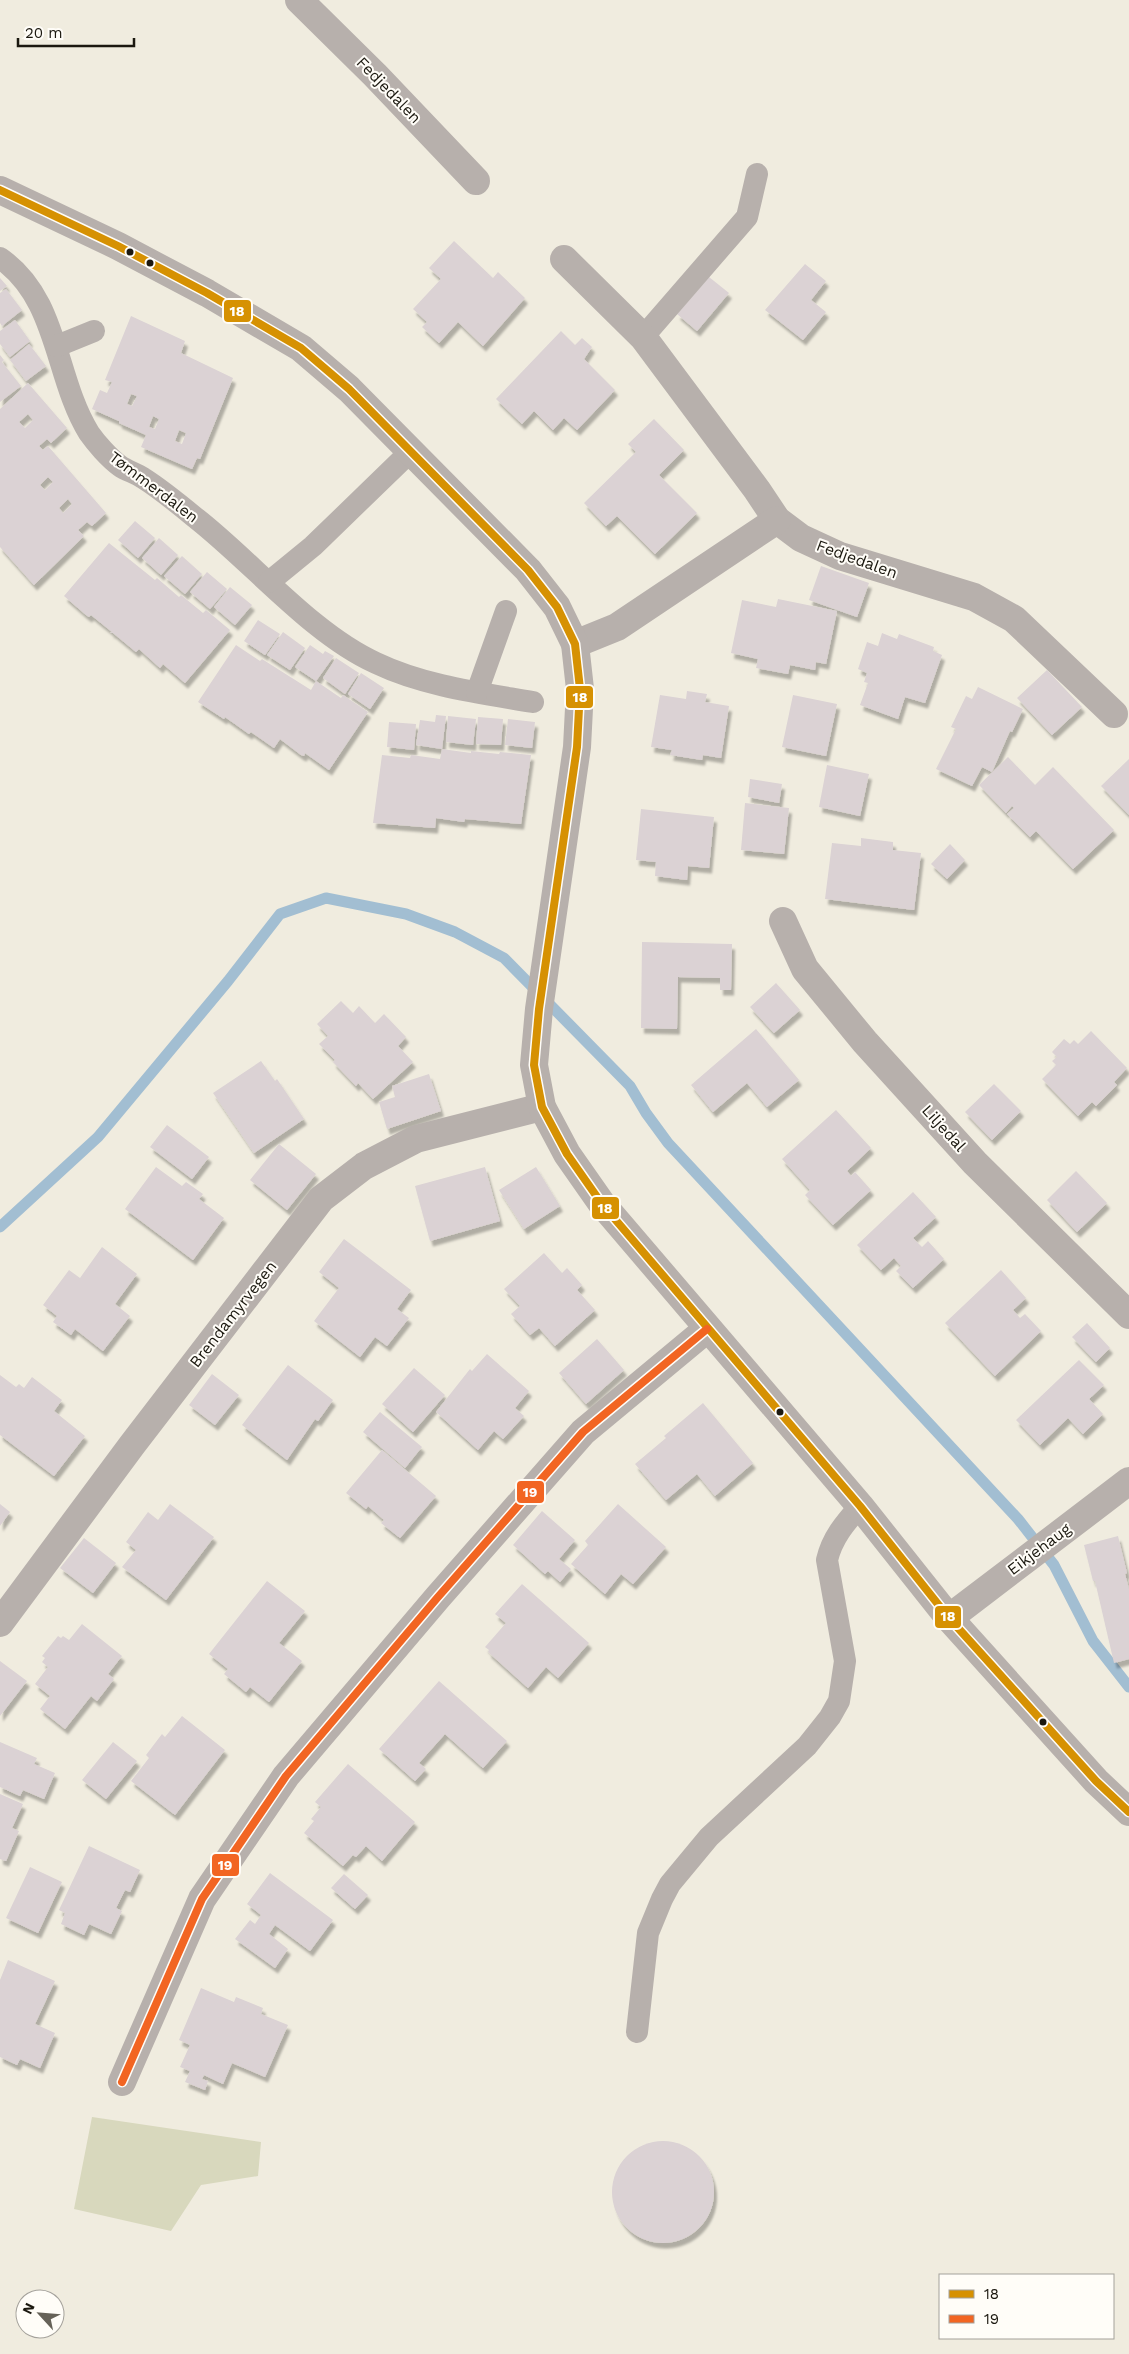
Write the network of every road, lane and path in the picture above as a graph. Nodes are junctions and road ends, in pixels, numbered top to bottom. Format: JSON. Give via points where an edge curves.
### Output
{"nodes":[{"id":1,"x":300,"y":0,"type":"edge"},
{"id":2,"x":757,"y":174,"type":"dead end"},
{"id":3,"x":476,"y":181,"type":"dead end"},
{"id":4,"x":0,"y":190,"type":"edge"},
{"id":5,"x":0,"y":258,"type":"edge"},
{"id":6,"x":564,"y":260,"type":"dead end"},
{"id":7,"x":94,"y":331,"type":"dead end"},
{"id":8,"x":643,"y":337,"type":"junction"},
{"id":9,"x":57,"y":346,"type":"junction"},
{"id":10,"x":410,"y":452,"type":"junction"},
{"id":11,"x":777,"y":520,"type":"junction"},
{"id":12,"x":269,"y":582,"type":"junction"},
{"id":13,"x":506,"y":611,"type":"dead end"},
{"id":14,"x":576,"y":644,"type":"junction"},
{"id":15,"x":477,"y":692,"type":"junction"},
{"id":16,"x":533,"y":702,"type":"dead end"},
{"id":17,"x":1114,"y":714,"type":"dead end"},
{"id":18,"x":783,"y":921,"type":"dead end"},
{"id":19,"x":542,"y":1107,"type":"junction"},
{"id":20,"x":1129,"y":1315,"type":"edge"},
{"id":21,"x":707,"y":1329,"type":"junction"},
{"id":22,"x":1129,"y":1481,"type":"edge"},
{"id":23,"x":860,"y":1506,"type":"junction"},
{"id":24,"x":949,"y":1618,"type":"junction"},
{"id":25,"x":0,"y":1623,"type":"edge"},
{"id":26,"x":1129,"y":1812,"type":"edge"},
{"id":27,"x":637,"y":2032,"type":"dead end"},
{"id":28,"x":122,"y":2082,"type":"dead end"}],
"edges":[{"from":1,"to":3,"type":"street","name":"Fedjedalen"},
{"from":2,"to":8,"type":"lane","via":[[747,217]]},
{"from":4,"to":10,"type":"street","via":[[118,246],[301,348],[349,389]]},
{"from":5,"to":9,"type":"lane","name":"Tømmerdalen","via":[[14,268],[37,298]]},
{"from":6,"to":8,"type":"street","name":"Fedjedalen"},
{"from":7,"to":9,"type":"lane"},
{"from":8,"to":11,"type":"street","name":"Fedjedalen"},
{"from":9,"to":12,"type":"lane","name":"Tømmerdalen","via":[[73,401],[91,435],[119,465],[143,478],[198,519]]},
{"from":10,"to":12,"type":"lane","via":[[313,546]]},
{"from":10,"to":14,"type":"street","via":[[528,570],[557,607]]},
{"from":11,"to":14,"type":"street","via":[[617,627]]},
{"from":11,"to":17,"type":"street","name":"Fedjedalen","via":[[801,538],[840,556],[974,598],[1014,619]]},
{"from":12,"to":15,"type":"lane","name":"Tømmerdalen","via":[[336,638],[374,663],[402,674]]},
{"from":13,"to":15,"type":"lane"},
{"from":14,"to":19,"type":"street","via":[[580,689],[577,747],[539,1009],[534,1065]]},
{"from":15,"to":16,"type":"lane","name":"Tømmerdalen"},
{"from":18,"to":20,"type":"street","name":"Liljedal","via":[[805,969],[865,1042],[975,1163]]},
{"from":19,"to":21,"type":"street","via":[[567,1154],[602,1204]]},
{"from":19,"to":25,"type":"street","name":"Brendamyrvegen","via":[[416,1139],[364,1166],[321,1199]]},
{"from":21,"to":23,"type":"street"},
{"from":21,"to":28,"type":"street","via":[[583,1432],[286,1776],[202,1899]]},
{"from":22,"to":24,"type":"street","name":"Eikjehaug"},
{"from":23,"to":24,"type":"street"},
{"from":23,"to":27,"type":"lane","via":[[837,1533],[827,1560],[845,1661],[839,1701],[806,1746],[709,1838],[670,1884],[648,1933]]},
{"from":24,"to":26,"type":"street","via":[[1096,1781]]}]}
